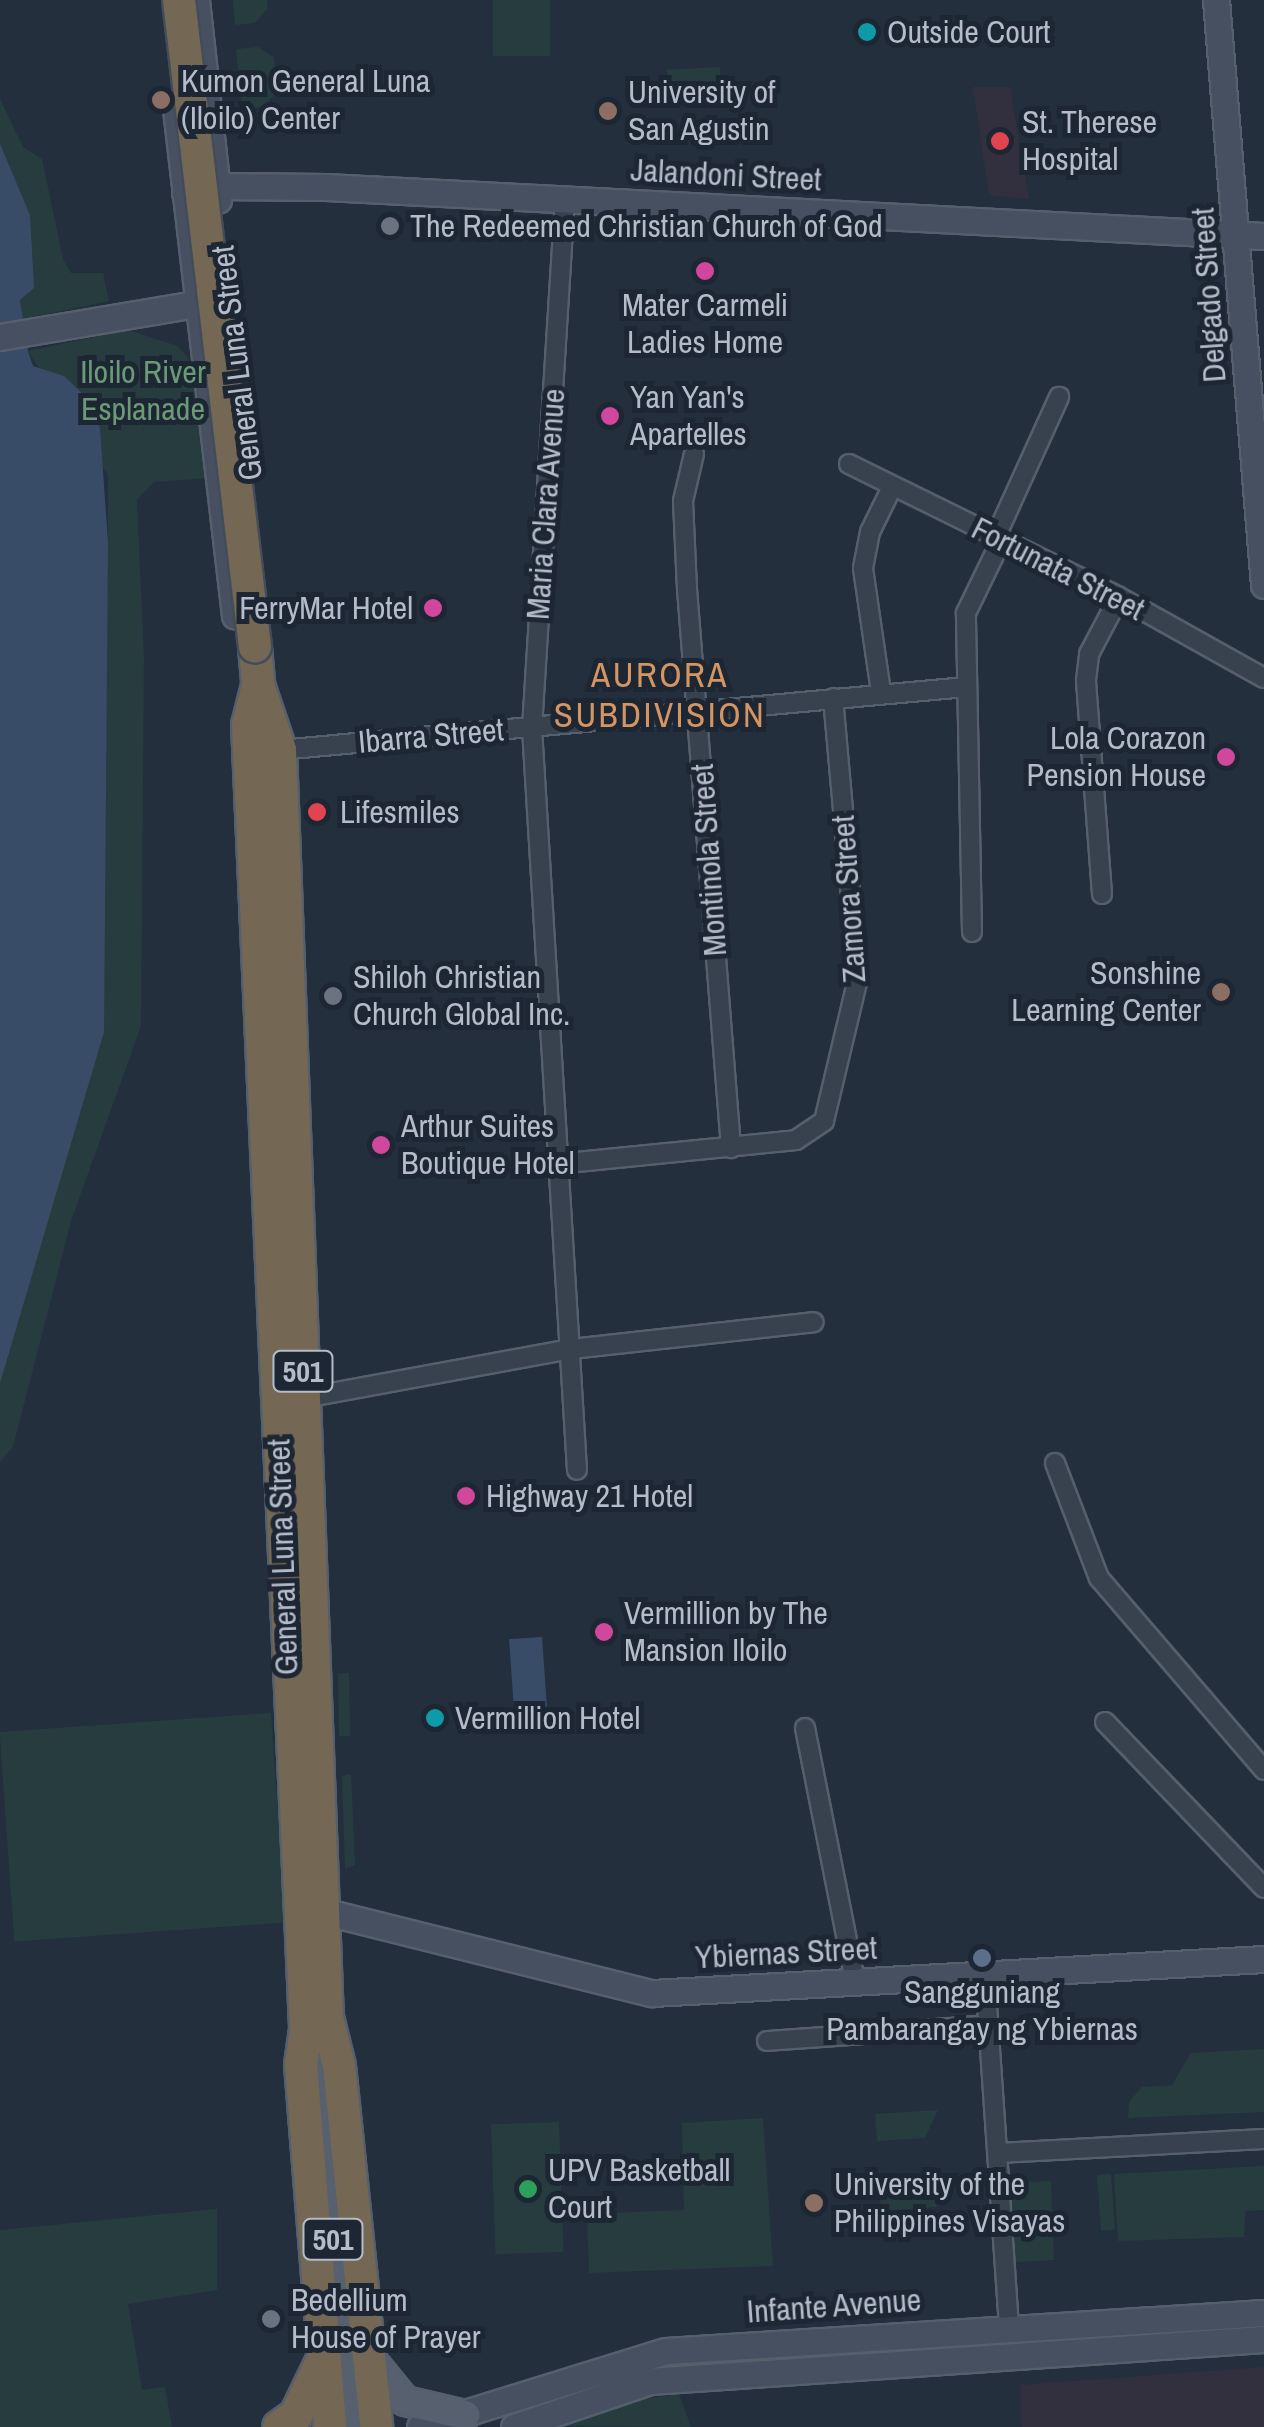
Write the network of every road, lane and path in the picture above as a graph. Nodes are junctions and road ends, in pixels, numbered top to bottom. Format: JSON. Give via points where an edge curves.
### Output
{"nodes":[{"id":1,"x":164,"y":0,"type":"edge"},
{"id":2,"x":180,"y":0,"type":"edge"},
{"id":3,"x":196,"y":0,"type":"edge"},
{"id":4,"x":1216,"y":0,"type":"edge"},
{"id":5,"x":217,"y":186,"type":"junction"},
{"id":6,"x":184,"y":193,"type":"junction"},
{"id":7,"x":565,"y":198,"type":"junction"},
{"id":8,"x":1252,"y":235,"type":"edge"},
{"id":9,"x":226,"y":299,"type":"junction"},
{"id":10,"x":196,"y":304,"type":"junction"},
{"id":11,"x":0,"y":337,"type":"edge"},
{"id":12,"x":1058,"y":397,"type":"dead end"},
{"id":13,"x":694,"y":454,"type":"dead end"},
{"id":14,"x":849,"y":464,"type":"dead end"},
{"id":15,"x":892,"y":486,"type":"junction"},
{"id":16,"x":999,"y":537,"type":"junction"},
{"id":17,"x":1264,"y":585,"type":"edge"},
{"id":18,"x":1119,"y":598,"type":"junction"},
{"id":19,"x":1264,"y":678,"type":"edge"},
{"id":20,"x":965,"y":687,"type":"junction"},
{"id":21,"x":881,"y":692,"type":"junction"},
{"id":22,"x":833,"y":698,"type":"junction"},
{"id":23,"x":698,"y":716,"type":"junction"},
{"id":24,"x":532,"y":728,"type":"junction"},
{"id":25,"x":268,"y":734,"type":"junction"},
{"id":26,"x":1102,"y":894,"type":"dead end"},
{"id":27,"x":972,"y":932,"type":"dead end"},
{"id":28,"x":731,"y":1148,"type":"junction"},
{"id":29,"x":556,"y":1164,"type":"junction"},
{"id":30,"x":814,"y":1322,"type":"dead end"},
{"id":31,"x":288,"y":1327,"type":"junction"},
{"id":32,"x":570,"y":1349,"type":"junction"},
{"id":33,"x":304,"y":1398,"type":"junction"},
{"id":34,"x":1055,"y":1463,"type":"dead end"},
{"id":35,"x":577,"y":1470,"type":"dead end"},
{"id":36,"x":1105,"y":1722,"type":"dead end"},
{"id":37,"x":804,"y":1728,"type":"dead end"},
{"id":38,"x":1264,"y":1770,"type":"edge"},
{"id":39,"x":1264,"y":1888,"type":"edge"},
{"id":40,"x":322,"y":1911,"type":"junction"},
{"id":41,"x":1264,"y":1960,"type":"edge"},
{"id":42,"x":985,"y":1976,"type":"junction"},
{"id":43,"x":855,"y":1980,"type":"junction"},
{"id":44,"x":989,"y":2025,"type":"junction"},
{"id":45,"x":317,"y":2032,"type":"junction"},
{"id":46,"x":766,"y":2041,"type":"dead end"},
{"id":47,"x":1264,"y":2139,"type":"edge"},
{"id":48,"x":998,"y":2153,"type":"junction"},
{"id":49,"x":1264,"y":2313,"type":"edge"},
{"id":50,"x":1234,"y":2314,"type":"junction"},
{"id":51,"x":1008,"y":2326,"type":"junction"},
{"id":52,"x":1264,"y":2339,"type":"edge"},
{"id":53,"x":1235,"y":2341,"type":"junction"},
{"id":54,"x":366,"y":2350,"type":"junction"},
{"id":55,"x":325,"y":2352,"type":"junction"},
{"id":56,"x":465,"y":2415,"type":"junction"},
{"id":57,"x":279,"y":2427,"type":"edge"},
{"id":58,"x":330,"y":2427,"type":"edge"},
{"id":59,"x":347,"y":2427,"type":"edge"},
{"id":60,"x":376,"y":2427,"type":"edge"},
{"id":61,"x":420,"y":2427,"type":"edge"},
{"id":62,"x":514,"y":2427,"type":"edge"}],
"edges":[{"from":1,"to":6,"type":"main road","name":"General Luna Street","number":"501"},
{"from":2,"to":25,"type":"highway","name":"General Luna Street","number":"501","bridge":true},
{"from":3,"to":5,"type":"main road","name":"General Luna Street","number":"501"},
{"from":4,"to":8,"type":"main road","name":"Delgado Street"},
{"from":5,"to":6,"type":"main road","name":"Jalandoni Street"},
{"from":5,"to":7,"type":"main road","name":"Jalandoni Street"},
{"from":5,"to":9,"type":"main road","name":"General Luna Street","number":"501"},
{"from":6,"to":10,"type":"main road","name":"General Luna Street","number":"501"},
{"from":7,"to":8,"type":"main road","name":"Jalandoni Street"},
{"from":7,"to":24,"type":"street","name":"Maria Clara Avenue"},
{"from":8,"to":17,"type":"main road","name":"Delgado Street"},
{"from":9,"to":10,"type":"main road"},
{"from":9,"to":25,"type":"main road","name":"General Luna Street","number":"501"},
{"from":10,"to":11,"type":"main road"},
{"from":10,"to":25,"type":"main road","name":"General Luna Street","number":"501"},
{"from":12,"to":16,"type":"street"},
{"from":13,"to":23,"type":"street","name":"Montinola Street","via":[[683,500]]},
{"from":14,"to":15,"type":"street","name":"Fortunata Street"},
{"from":15,"to":16,"type":"street","name":"Fortunata Street"},
{"from":15,"to":21,"type":"street","via":[[870,532],[863,568]]},
{"from":16,"to":18,"type":"street","name":"Fortunata Street"},
{"from":16,"to":20,"type":"street","via":[[969,600]]},
{"from":18,"to":19,"type":"street","name":"Fortunata Street"},
{"from":18,"to":26,"type":"street","via":[[1089,654],[1086,680]]},
{"from":20,"to":21,"type":"street","name":"Ibarra Street"},
{"from":20,"to":27,"type":"street"},
{"from":21,"to":22,"type":"street","name":"Ibarra Street"},
{"from":22,"to":23,"type":"street","name":"Ibarra Street"},
{"from":22,"to":28,"type":"street","name":"Zamora Street","via":[[856,996],[824,1120],[805,1138]]},
{"from":23,"to":24,"type":"street","name":"Ibarra Street"},
{"from":23,"to":28,"type":"street","name":"Montinola Street"},
{"from":24,"to":25,"type":"street","name":"Ibarra Street"},
{"from":24,"to":29,"type":"street","name":"Maria Clara Avenue"},
{"from":25,"to":31,"type":"highway","name":"General Luna Street","number":"501"},
{"from":28,"to":29,"type":"street","name":"Zamora Street"},
{"from":29,"to":32,"type":"street","name":"Maria Clara Avenue"},
{"from":30,"to":32,"type":"street"},
{"from":31,"to":33,"type":"highway","name":"General Luna Street","number":"501"},
{"from":31,"to":45,"type":"highway","name":"General Luna Street","number":"501"},
{"from":32,"to":33,"type":"street"},
{"from":32,"to":35,"type":"street","name":"Maria Clara Avenue"},
{"from":33,"to":40,"type":"highway","name":"General Luna Street","number":"501"},
{"from":34,"to":38,"type":"street","via":[[1098,1578]]},
{"from":36,"to":39,"type":"street"},
{"from":37,"to":43,"type":"street"},
{"from":40,"to":43,"type":"main road","name":"Ybiernas Street","via":[[652,1993]]},
{"from":40,"to":45,"type":"highway","name":"General Luna Street","number":"501"},
{"from":41,"to":42,"type":"main road","name":"Ybiernas Street"},
{"from":42,"to":43,"type":"main road","name":"Ybiernas Street"},
{"from":42,"to":44,"type":"street"},
{"from":44,"to":46,"type":"street"},
{"from":44,"to":48,"type":"street"},
{"from":45,"to":54,"type":"highway","name":"General Luna Street","via":[[337,2048]]},
{"from":45,"to":55,"type":"highway","name":"General Luna Street","via":[[301,2065]]},
{"from":45,"to":59,"type":"main road","number":"501"},
{"from":47,"to":48,"type":"street"},
{"from":48,"to":51,"type":"street"},
{"from":49,"to":50,"type":"main road","name":"Infante Avenue"},
{"from":50,"to":51,"type":"main road","name":"Infante Avenue"},
{"from":50,"to":53,"type":"main road"},
{"from":51,"to":56,"type":"main road","name":"Infante Avenue","via":[[666,2351]]},
{"from":52,"to":53,"type":"main road","name":"Infante Avenue"},
{"from":53,"to":62,"type":"main road","name":"Infante Avenue","via":[[650,2381]]},
{"from":54,"to":56,"type":"main road","via":[[381,2379],[405,2401]]},
{"from":54,"to":60,"type":"highway","name":"General Luna Street"},
{"from":55,"to":57,"type":"highway","via":[[314,2388]]},
{"from":55,"to":58,"type":"highway","name":"General Luna Street"},
{"from":56,"to":61,"type":"main road","name":"Infante Avenue"}]}
